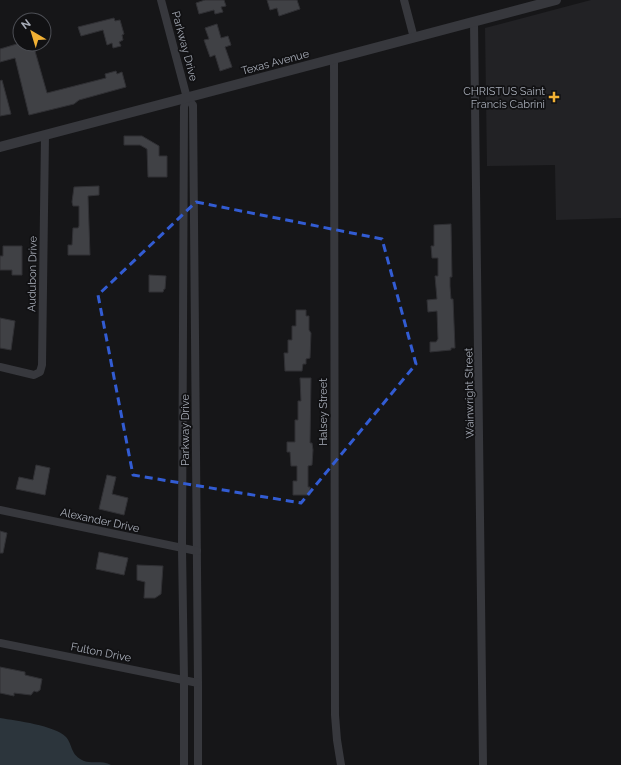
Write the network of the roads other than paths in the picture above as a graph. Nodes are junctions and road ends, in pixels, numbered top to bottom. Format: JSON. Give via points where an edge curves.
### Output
{"nodes":[{"id":1,"x":161,"y":0,"type":"edge"},
{"id":2,"x":404,"y":0,"type":"edge"},
{"id":3,"x":556,"y":0,"type":"edge"},
{"id":4,"x":474,"y":22,"type":"junction"},
{"id":5,"x":414,"y":38,"type":"junction"},
{"id":6,"x":334,"y":59,"type":"junction"},
{"id":7,"x":187,"y":98,"type":"junction"},
{"id":8,"x":45,"y":136,"type":"junction"},
{"id":9,"x":0,"y":147,"type":"edge"},
{"id":10,"x":0,"y":367,"type":"edge"},
{"id":11,"x":0,"y":510,"type":"edge"},
{"id":12,"x":182,"y":548,"type":"junction"},
{"id":13,"x":196,"y":551,"type":"junction"},
{"id":14,"x":0,"y":643,"type":"edge"},
{"id":15,"x":184,"y":680,"type":"junction"},
{"id":16,"x":198,"y":683,"type":"junction"},
{"id":17,"x":184,"y":765,"type":"edge"},
{"id":18,"x":198,"y":765,"type":"edge"},
{"id":19,"x":341,"y":765,"type":"edge"},
{"id":20,"x":483,"y":765,"type":"edge"}],
"edges":[{"from":1,"to":7,"type":"street","name":"Parkway Drive"},
{"from":2,"to":5,"type":"street"},
{"from":3,"to":4,"type":"street","name":"Texas Avenue"},
{"from":4,"to":5,"type":"street","name":"Texas Avenue"},
{"from":4,"to":20,"type":"street","name":"Wainwright Street"},
{"from":5,"to":6,"type":"street","name":"Texas Avenue"},
{"from":6,"to":7,"type":"street","name":"Texas Avenue"},
{"from":6,"to":19,"type":"street","name":"Halsey Street","via":[[335,715]]},
{"from":7,"to":8,"type":"street","name":"Texas Avenue"},
{"from":7,"to":12,"type":"street","name":"Parkway Drive","via":[[184,107]]},
{"from":7,"to":13,"type":"street","name":"Parkway Drive","via":[[193,105]]},
{"from":8,"to":9,"type":"street","name":"Texas Avenue"},
{"from":8,"to":10,"type":"street","name":"Audubon Drive","via":[[42,365],[40,372],[34,375]]},
{"from":11,"to":12,"type":"street","name":"Alexander Drive"},
{"from":12,"to":13,"type":"street","name":"Alexander Drive"},
{"from":12,"to":15,"type":"street","name":"Parkway Drive"},
{"from":13,"to":16,"type":"street","name":"Parkway Drive"},
{"from":14,"to":15,"type":"street","name":"Fulton Drive"},
{"from":15,"to":16,"type":"street","name":"Fulton Drive"},
{"from":15,"to":17,"type":"street","name":"Parkway Drive"},
{"from":16,"to":18,"type":"street","name":"Parkway Drive"}]}
